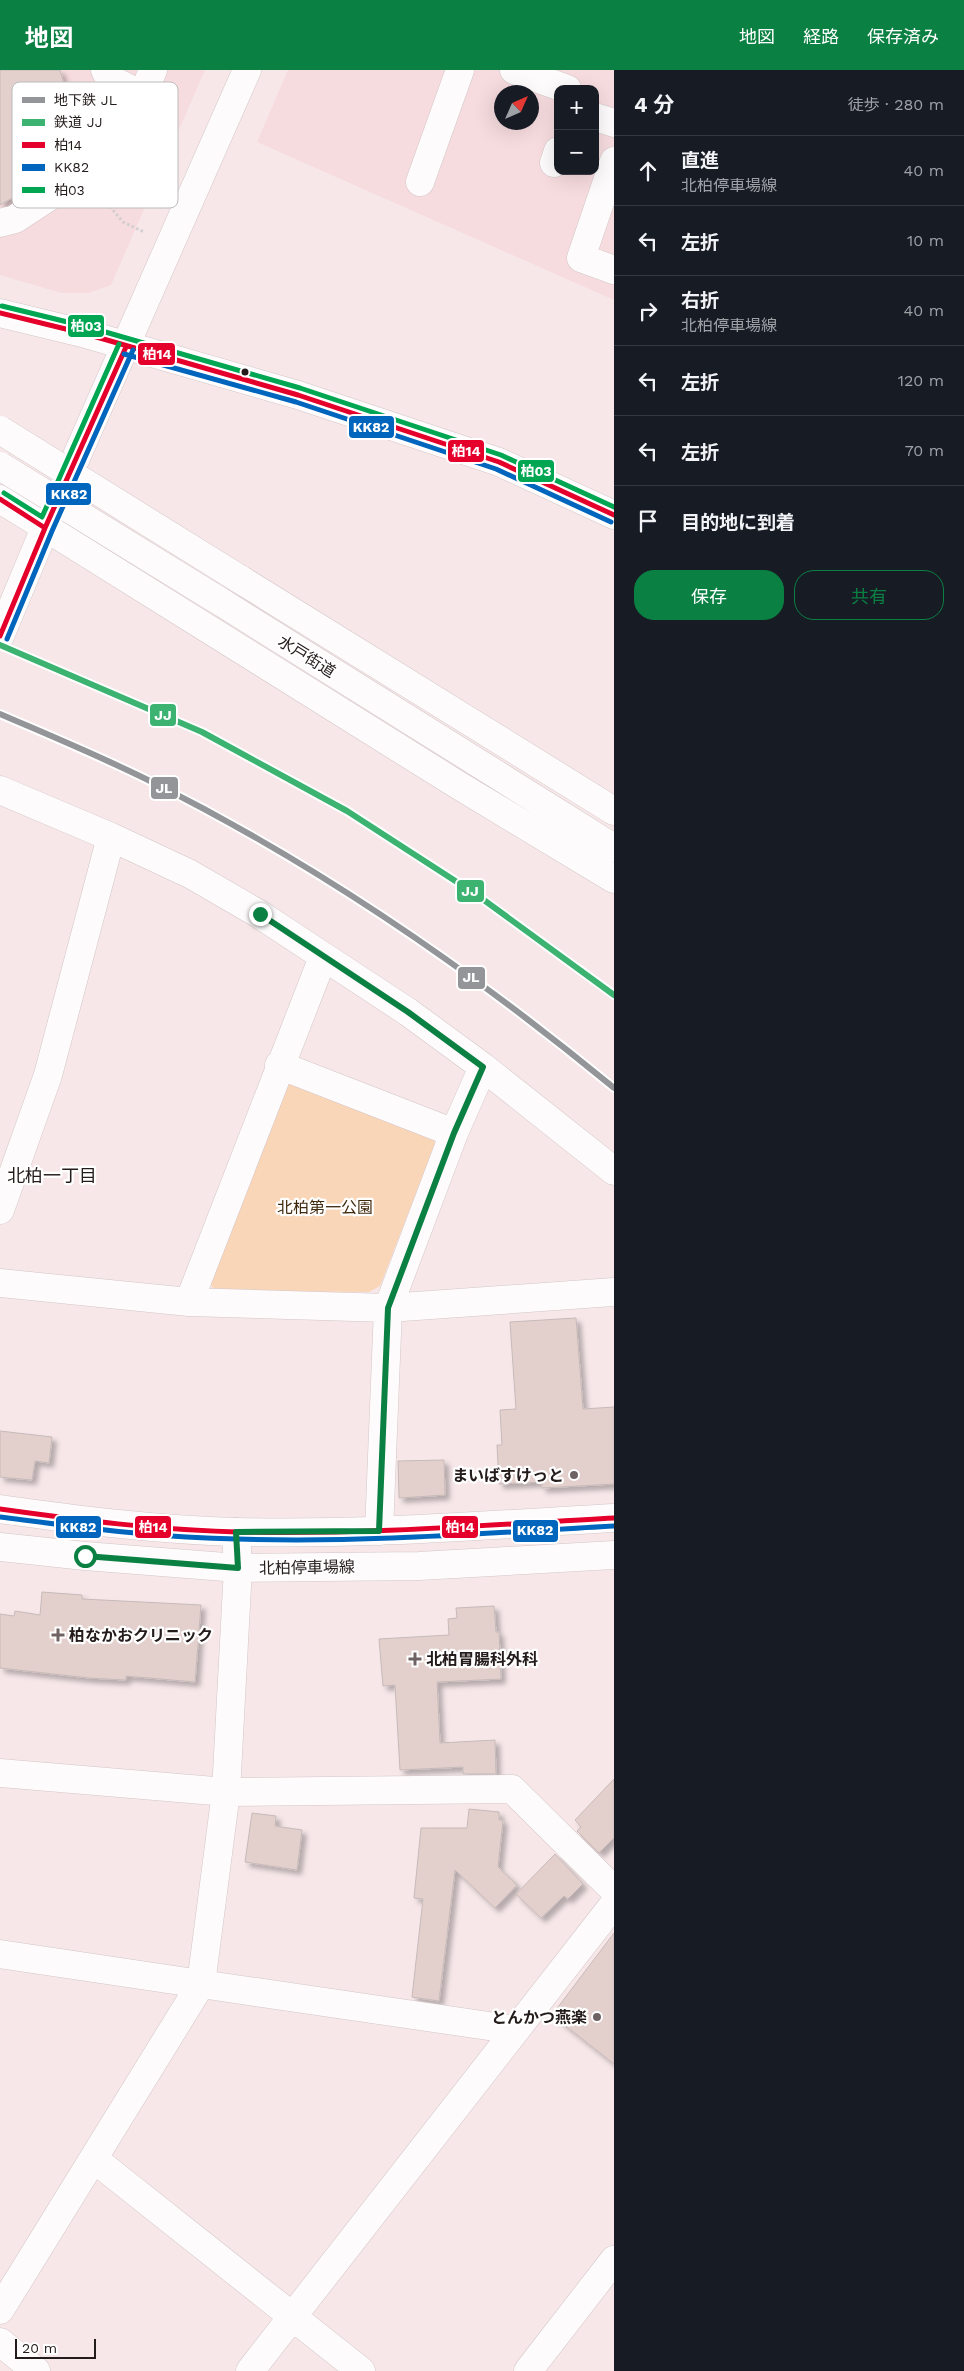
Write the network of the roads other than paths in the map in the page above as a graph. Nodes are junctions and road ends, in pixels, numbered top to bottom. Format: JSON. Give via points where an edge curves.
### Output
{"nodes":[{"id":1,"x":105,"y":70,"type":"edge"},
{"id":2,"x":153,"y":70,"type":"edge"},
{"id":3,"x":247,"y":70,"type":"edge"},
{"id":4,"x":460,"y":70,"type":"edge"},
{"id":5,"x":514,"y":70,"type":"edge"},
{"id":6,"x":116,"y":82,"type":"edge"},
{"id":7,"x":148,"y":82,"type":"edge"},
{"id":8,"x":556,"y":85,"type":"edge"},
{"id":9,"x":599,"y":118,"type":"edge"},
{"id":10,"x":614,"y":123,"type":"edge"},
{"id":11,"x":614,"y":161,"type":"edge"},
{"id":12,"x":420,"y":182,"type":"dead end"},
{"id":13,"x":31,"y":208,"type":"edge"},
{"id":14,"x":0,"y":223,"type":"edge"},
{"id":15,"x":614,"y":270,"type":"edge"},
{"id":16,"x":0,"y":314,"type":"edge"},
{"id":17,"x":126,"y":347,"type":"junction"},
{"id":18,"x":0,"y":430,"type":"edge"},
{"id":19,"x":0,"y":466,"type":"edge"},
{"id":20,"x":0,"y":500,"type":"edge"},
{"id":21,"x":614,"y":515,"type":"edge"},
{"id":22,"x":45,"y":528,"type":"junction"},
{"id":23,"x":0,"y":636,"type":"edge"},
{"id":24,"x":0,"y":790,"type":"edge"},
{"id":25,"x":614,"y":811,"type":"edge"},
{"id":26,"x":112,"y":837,"type":"junction"},
{"id":27,"x":614,"y":848,"type":"edge"},
{"id":28,"x":614,"y":879,"type":"edge"},
{"id":29,"x":323,"y":957,"type":"junction"},
{"id":30,"x":279,"y":1065,"type":"junction"},
{"id":31,"x":483,"y":1067,"type":"junction"},
{"id":32,"x":454,"y":1133,"type":"junction"},
{"id":33,"x":614,"y":1171,"type":"edge"},
{"id":34,"x":0,"y":1210,"type":"edge"},
{"id":35,"x":0,"y":1283,"type":"edge"},
{"id":36,"x":614,"y":1292,"type":"edge"},
{"id":37,"x":189,"y":1302,"type":"junction"},
{"id":38,"x":388,"y":1308,"type":"junction"},
{"id":39,"x":0,"y":1509,"type":"edge"},
{"id":40,"x":614,"y":1518,"type":"edge"},
{"id":41,"x":379,"y":1531,"type":"junction"},
{"id":42,"x":236,"y":1532,"type":"junction"},
{"id":43,"x":0,"y":1547,"type":"edge"},
{"id":44,"x":614,"y":1555,"type":"edge"},
{"id":45,"x":238,"y":1568,"type":"junction"},
{"id":46,"x":0,"y":1774,"type":"edge"},
{"id":47,"x":226,"y":1792,"type":"junction"},
{"id":48,"x":614,"y":1890,"type":"edge"},
{"id":49,"x":614,"y":1904,"type":"edge"},
{"id":50,"x":0,"y":1954,"type":"edge"},
{"id":51,"x":201,"y":1984,"type":"junction"},
{"id":52,"x":516,"y":2030,"type":"junction"},
{"id":53,"x":94,"y":2159,"type":"junction"},
{"id":54,"x":614,"y":2260,"type":"edge"},
{"id":55,"x":0,"y":2310,"type":"edge"},
{"id":56,"x":293,"y":2315,"type":"junction"},
{"id":57,"x":0,"y":2342,"type":"edge"},
{"id":58,"x":36,"y":2371,"type":"edge"},
{"id":59,"x":250,"y":2371,"type":"edge"},
{"id":60,"x":361,"y":2371,"type":"edge"},
{"id":61,"x":528,"y":2371,"type":"edge"}],
"edges":[{"from":1,"to":6,"type":"main road"},
{"from":2,"to":7,"type":"main road"},
{"from":3,"to":17,"type":"main road"},
{"from":4,"to":12,"type":"main road"},
{"from":5,"to":8,"type":"main road"},
{"from":9,"to":10,"type":"main road"},
{"from":11,"to":15,"type":"main road","via":[[580,258]]},
{"from":13,"to":14,"type":"main road"},
{"from":16,"to":17,"type":"main road"},
{"from":17,"to":21,"type":"main road","via":[[298,395],[499,462]]},
{"from":17,"to":22,"type":"main road"},
{"from":18,"to":25,"type":"main road","name":"水戸街道","bridge":true},
{"from":19,"to":27,"type":"main road","name":"水戸街道","bridge":true},
{"from":20,"to":22,"type":"main road"},
{"from":22,"to":23,"type":"main road"},
{"from":22,"to":28,"type":"main road"},
{"from":24,"to":26,"type":"main road"},
{"from":26,"to":29,"type":"main road","via":[[190,874],[260,914]]},
{"from":26,"to":34,"type":"main road","via":[[48,1075]]},
{"from":29,"to":30,"type":"main road"},
{"from":29,"to":31,"type":"main road","via":[[408,1012]]},
{"from":30,"to":32,"type":"main road"},
{"from":30,"to":37,"type":"main road"},
{"from":31,"to":32,"type":"main road"},
{"from":31,"to":33,"type":"main road"},
{"from":32,"to":38,"type":"main road"},
{"from":35,"to":37,"type":"main road"},
{"from":36,"to":38,"type":"main road"},
{"from":37,"to":38,"type":"main road"},
{"from":38,"to":41,"type":"main road"},
{"from":39,"to":42,"type":"main road","via":[[72,1520]]},
{"from":40,"to":41,"type":"main road"},
{"from":41,"to":42,"type":"main road"},
{"from":42,"to":45,"type":"main road"},
{"from":43,"to":45,"type":"main road","name":"北柏停車場線"},
{"from":44,"to":45,"type":"main road","name":"北柏停車場線","via":[[419,1566]]},
{"from":45,"to":47,"type":"main road"},
{"from":46,"to":47,"type":"main road"},
{"from":47,"to":48,"type":"main road","via":[[512,1789]]},
{"from":47,"to":51,"type":"main road"},
{"from":49,"to":52,"type":"main road"},
{"from":50,"to":51,"type":"main road"},
{"from":51,"to":52,"type":"main road"},
{"from":51,"to":53,"type":"main road"},
{"from":52,"to":56,"type":"main road"},
{"from":53,"to":55,"type":"main road"},
{"from":53,"to":56,"type":"main road"},
{"from":54,"to":61,"type":"main road"},
{"from":56,"to":59,"type":"main road"},
{"from":56,"to":60,"type":"main road"},
{"from":57,"to":58,"type":"main road"}]}
